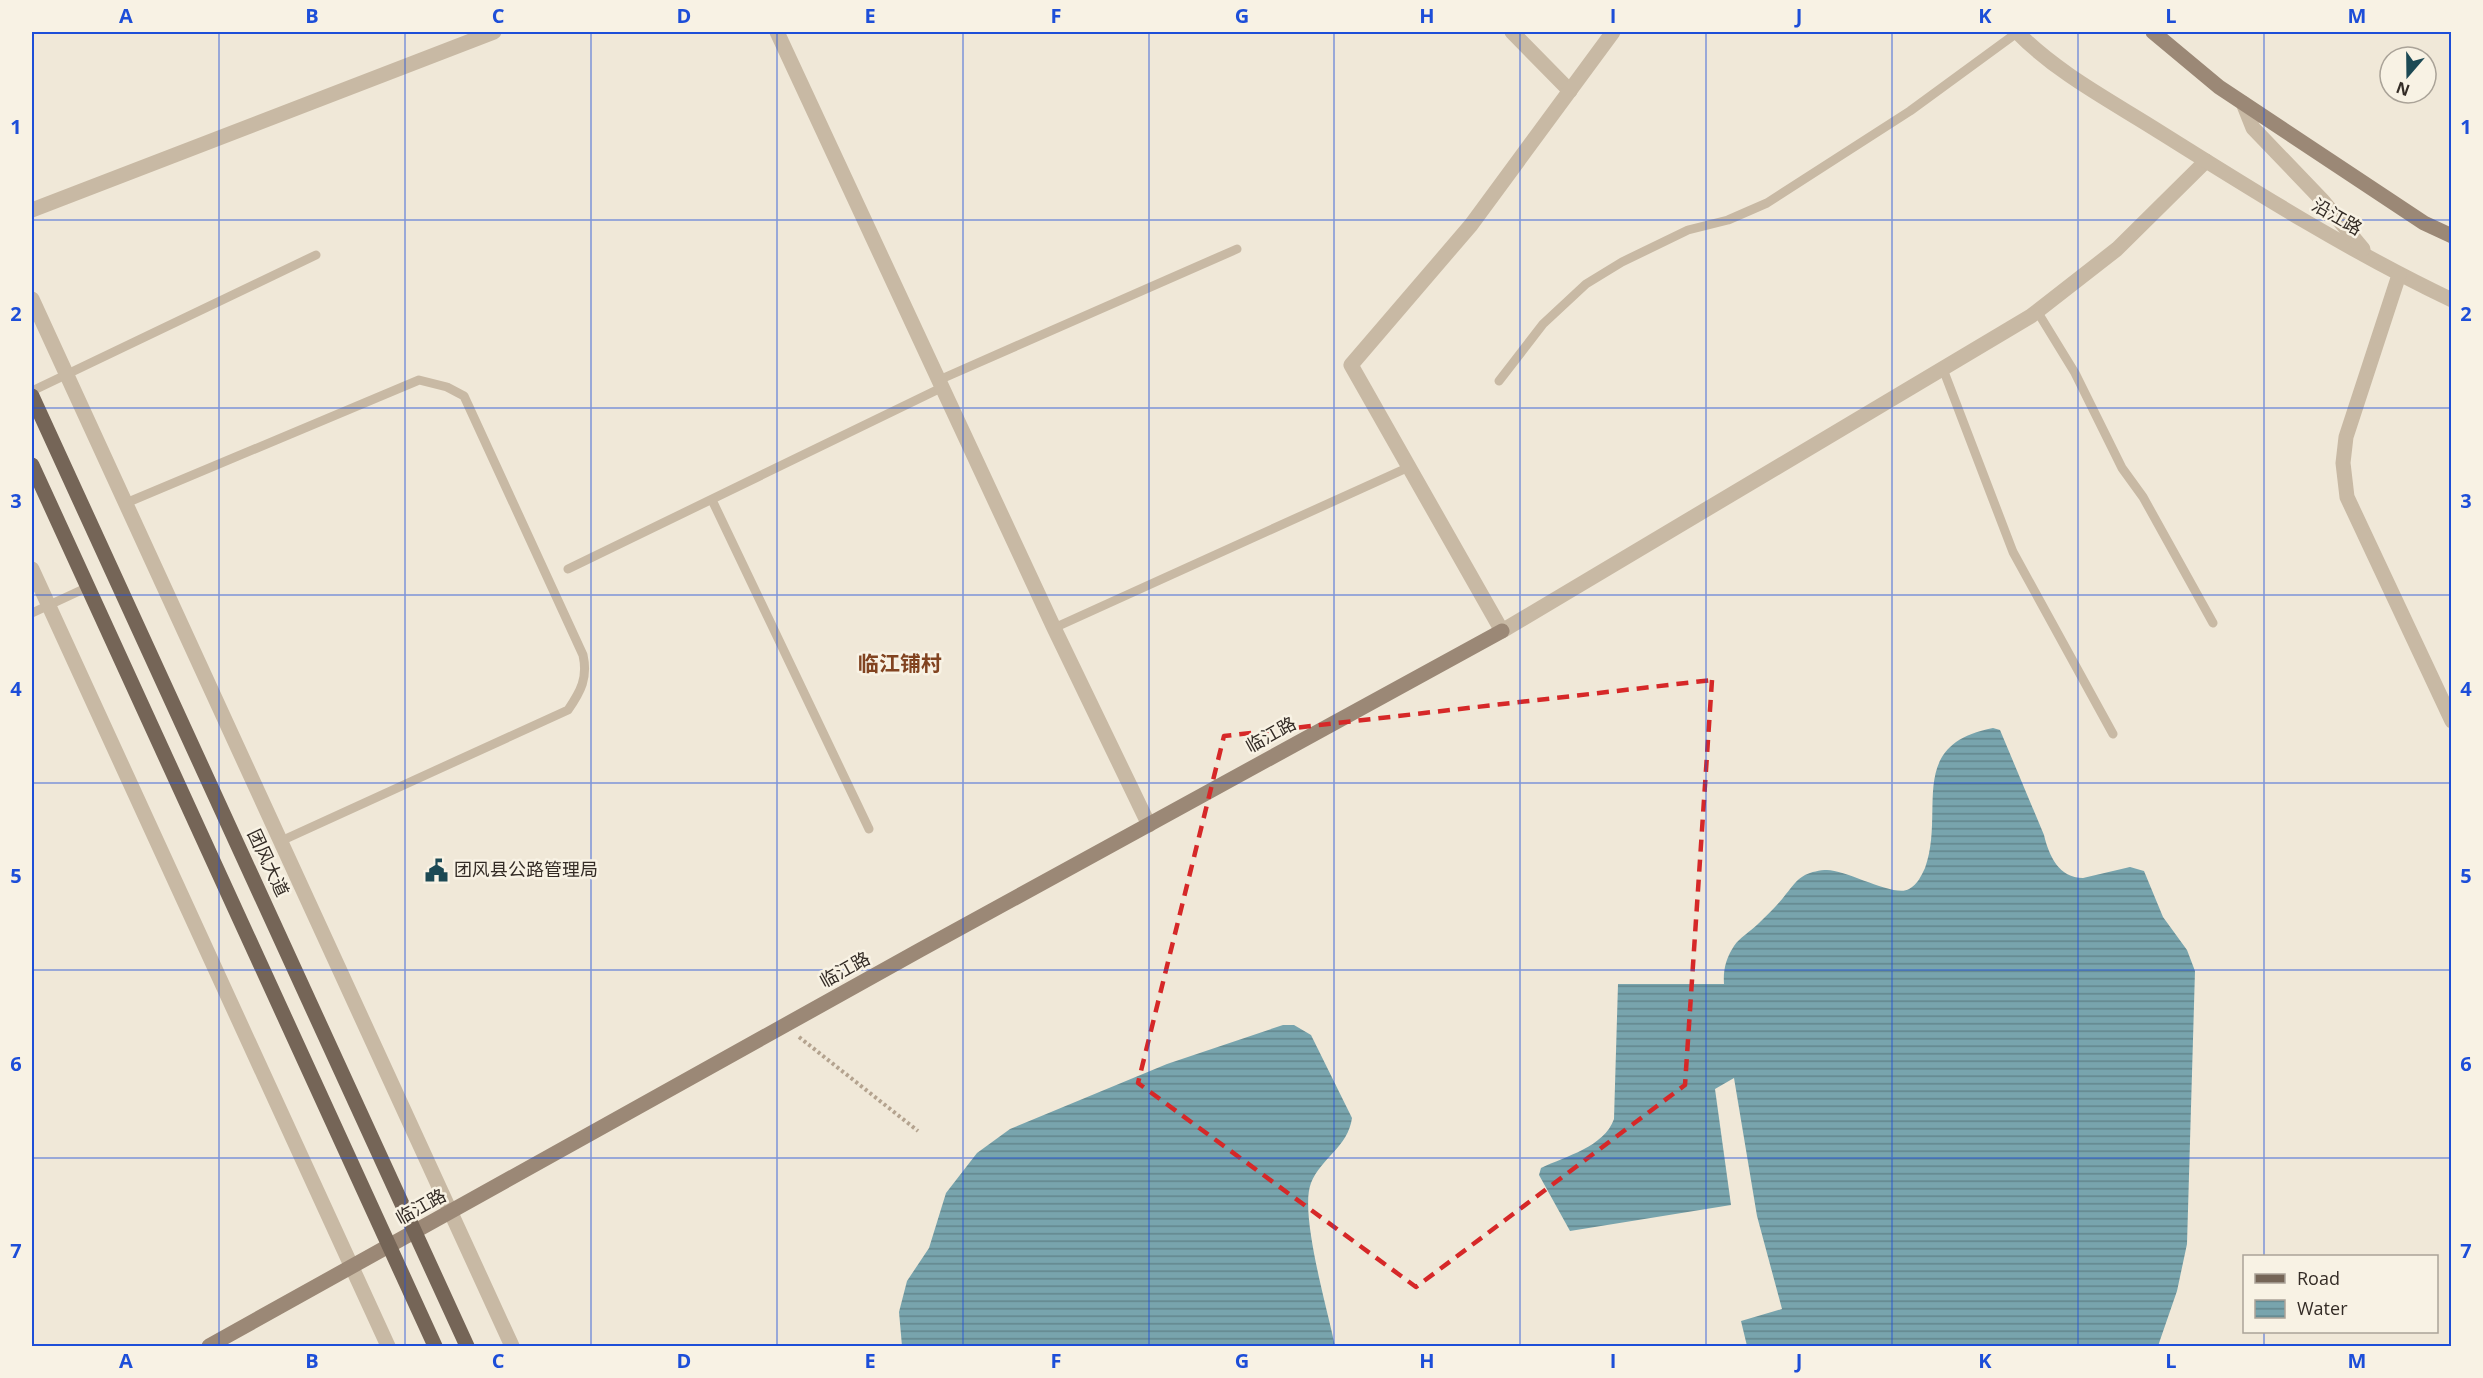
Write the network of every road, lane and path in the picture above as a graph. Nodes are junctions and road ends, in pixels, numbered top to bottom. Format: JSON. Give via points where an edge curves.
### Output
{"nodes":[{"id":1,"x":494,"y":32,"type":"edge"},
{"id":2,"x":777,"y":32,"type":"edge"},
{"id":3,"x":1512,"y":32,"type":"edge"},
{"id":4,"x":1613,"y":32,"type":"edge"},
{"id":5,"x":2017,"y":32,"type":"edge"},
{"id":6,"x":2153,"y":32,"type":"edge"},
{"id":7,"x":1570,"y":91,"type":"junction"},
{"id":8,"x":2243,"y":104,"type":"junction"},
{"id":9,"x":2206,"y":161,"type":"junction"},
{"id":10,"x":32,"y":210,"type":"edge"},
{"id":11,"x":2451,"y":236,"type":"edge"},
{"id":12,"x":1237,"y":249,"type":"dead end"},
{"id":13,"x":316,"y":255,"type":"dead end"},
{"id":14,"x":2371,"y":259,"type":"junction"},
{"id":15,"x":2399,"y":274,"type":"junction"},
{"id":16,"x":32,"y":299,"type":"edge"},
{"id":17,"x":2451,"y":300,"type":"edge"},
{"id":18,"x":2037,"y":311,"type":"junction"},
{"id":19,"x":1943,"y":369,"type":"junction"},
{"id":20,"x":67,"y":375,"type":"junction"},
{"id":21,"x":1499,"y":381,"type":"dead end"},
{"id":22,"x":941,"y":383,"type":"junction"},
{"id":23,"x":32,"y":394,"type":"edge"},
{"id":24,"x":32,"y":465,"type":"edge"},
{"id":25,"x":1409,"y":467,"type":"junction"},
{"id":26,"x":712,"y":500,"type":"junction"},
{"id":27,"x":126,"y":503,"type":"junction"},
{"id":28,"x":32,"y":569,"type":"edge"},
{"id":29,"x":568,"y":569,"type":"dead end"},
{"id":30,"x":88,"y":587,"type":"junction"},
{"id":31,"x":48,"y":605,"type":"junction"},
{"id":32,"x":32,"y":613,"type":"edge"},
{"id":33,"x":2213,"y":623,"type":"dead end"},
{"id":34,"x":1054,"y":628,"type":"junction"},
{"id":35,"x":1503,"y":631,"type":"junction"},
{"id":36,"x":2451,"y":722,"type":"edge"},
{"id":37,"x":2113,"y":734,"type":"dead end"},
{"id":38,"x":1149,"y":825,"type":"junction"},
{"id":39,"x":869,"y":829,"type":"dead end"},
{"id":40,"x":281,"y":841,"type":"junction"},
{"id":41,"x":787,"y":1025,"type":"junction"},
{"id":42,"x":918,"y":1131,"type":"dead end"},
{"id":43,"x":451,"y":1213,"type":"junction"},
{"id":44,"x":415,"y":1233,"type":"junction"},
{"id":45,"x":390,"y":1246,"type":"junction"},
{"id":46,"x":352,"y":1268,"type":"junction"},
{"id":47,"x":209,"y":1347,"type":"edge"},
{"id":48,"x":388,"y":1347,"type":"edge"},
{"id":49,"x":435,"y":1347,"type":"edge"},
{"id":50,"x":467,"y":1347,"type":"edge"},
{"id":51,"x":512,"y":1347,"type":"edge"}],
"edges":[{"from":1,"to":10,"type":"street"},
{"from":2,"to":22,"type":"street"},
{"from":3,"to":7,"type":"street"},
{"from":4,"to":7,"type":"street"},
{"from":5,"to":9,"type":"street","name":"沿江路","via":[[2066,72]]},
{"from":5,"to":21,"type":"lane","via":[[1910,111],[1767,203],[1728,220],[1688,230],[1586,284],[1543,324]]},
{"from":6,"to":8,"type":"street"},
{"from":7,"to":25,"type":"street","via":[[1471,225],[1351,365]]},
{"from":8,"to":11,"type":"street","via":[[2406,212]]},
{"from":8,"to":14,"type":"street","via":[[2253,128],[2323,201]]},
{"from":9,"to":14,"type":"street","name":"沿江路"},
{"from":9,"to":18,"type":"street","via":[[2117,249]]},
{"from":12,"to":22,"type":"lane"},
{"from":13,"to":20,"type":"lane"},
{"from":14,"to":15,"type":"street","name":"沿江路"},
{"from":15,"to":17,"type":"street","name":"沿江路"},
{"from":15,"to":36,"type":"street","via":[[2346,437],[2343,480],[2347,497]]},
{"from":16,"to":20,"type":"street"},
{"from":18,"to":19,"type":"street"},
{"from":18,"to":33,"type":"lane","via":[[2074,373],[2122,468],[2143,497]]},
{"from":19,"to":35,"type":"street"},
{"from":19,"to":37,"type":"lane","via":[[2013,552]]},
{"from":20,"to":23,"type":"lane"},
{"from":20,"to":27,"type":"street"},
{"from":22,"to":26,"type":"lane"},
{"from":22,"to":34,"type":"street"},
{"from":23,"to":44,"type":"main road","name":"团风大道"},
{"from":24,"to":30,"type":"main road"},
{"from":25,"to":34,"type":"lane"},
{"from":25,"to":35,"type":"street"},
{"from":26,"to":29,"type":"lane"},
{"from":26,"to":39,"type":"lane"},
{"from":27,"to":40,"type":"street"},
{"from":27,"to":40,"type":"lane","via":[[419,380],[447,387],[464,396],[583,655],[586,671],[579,694],[568,710]]},
{"from":28,"to":31,"type":"street"},
{"from":30,"to":31,"type":"lane"},
{"from":30,"to":45,"type":"main road"},
{"from":31,"to":32,"type":"lane"},
{"from":31,"to":46,"type":"street"},
{"from":34,"to":38,"type":"street"},
{"from":35,"to":38,"type":"street","name":"临江路"},
{"from":38,"to":41,"type":"street","name":"临江路"},
{"from":40,"to":43,"type":"street"},
{"from":41,"to":42,"type":"path"},
{"from":41,"to":43,"type":"street","name":"临江路"},
{"from":43,"to":44,"type":"street","name":"临江路"},
{"from":43,"to":51,"type":"street"},
{"from":44,"to":45,"type":"street","name":"临江路"},
{"from":44,"to":50,"type":"main road","name":"团风大道"},
{"from":45,"to":46,"type":"street","name":"临江路"},
{"from":45,"to":49,"type":"main road"},
{"from":46,"to":47,"type":"street","name":"临江路"},
{"from":46,"to":48,"type":"street"}]}
